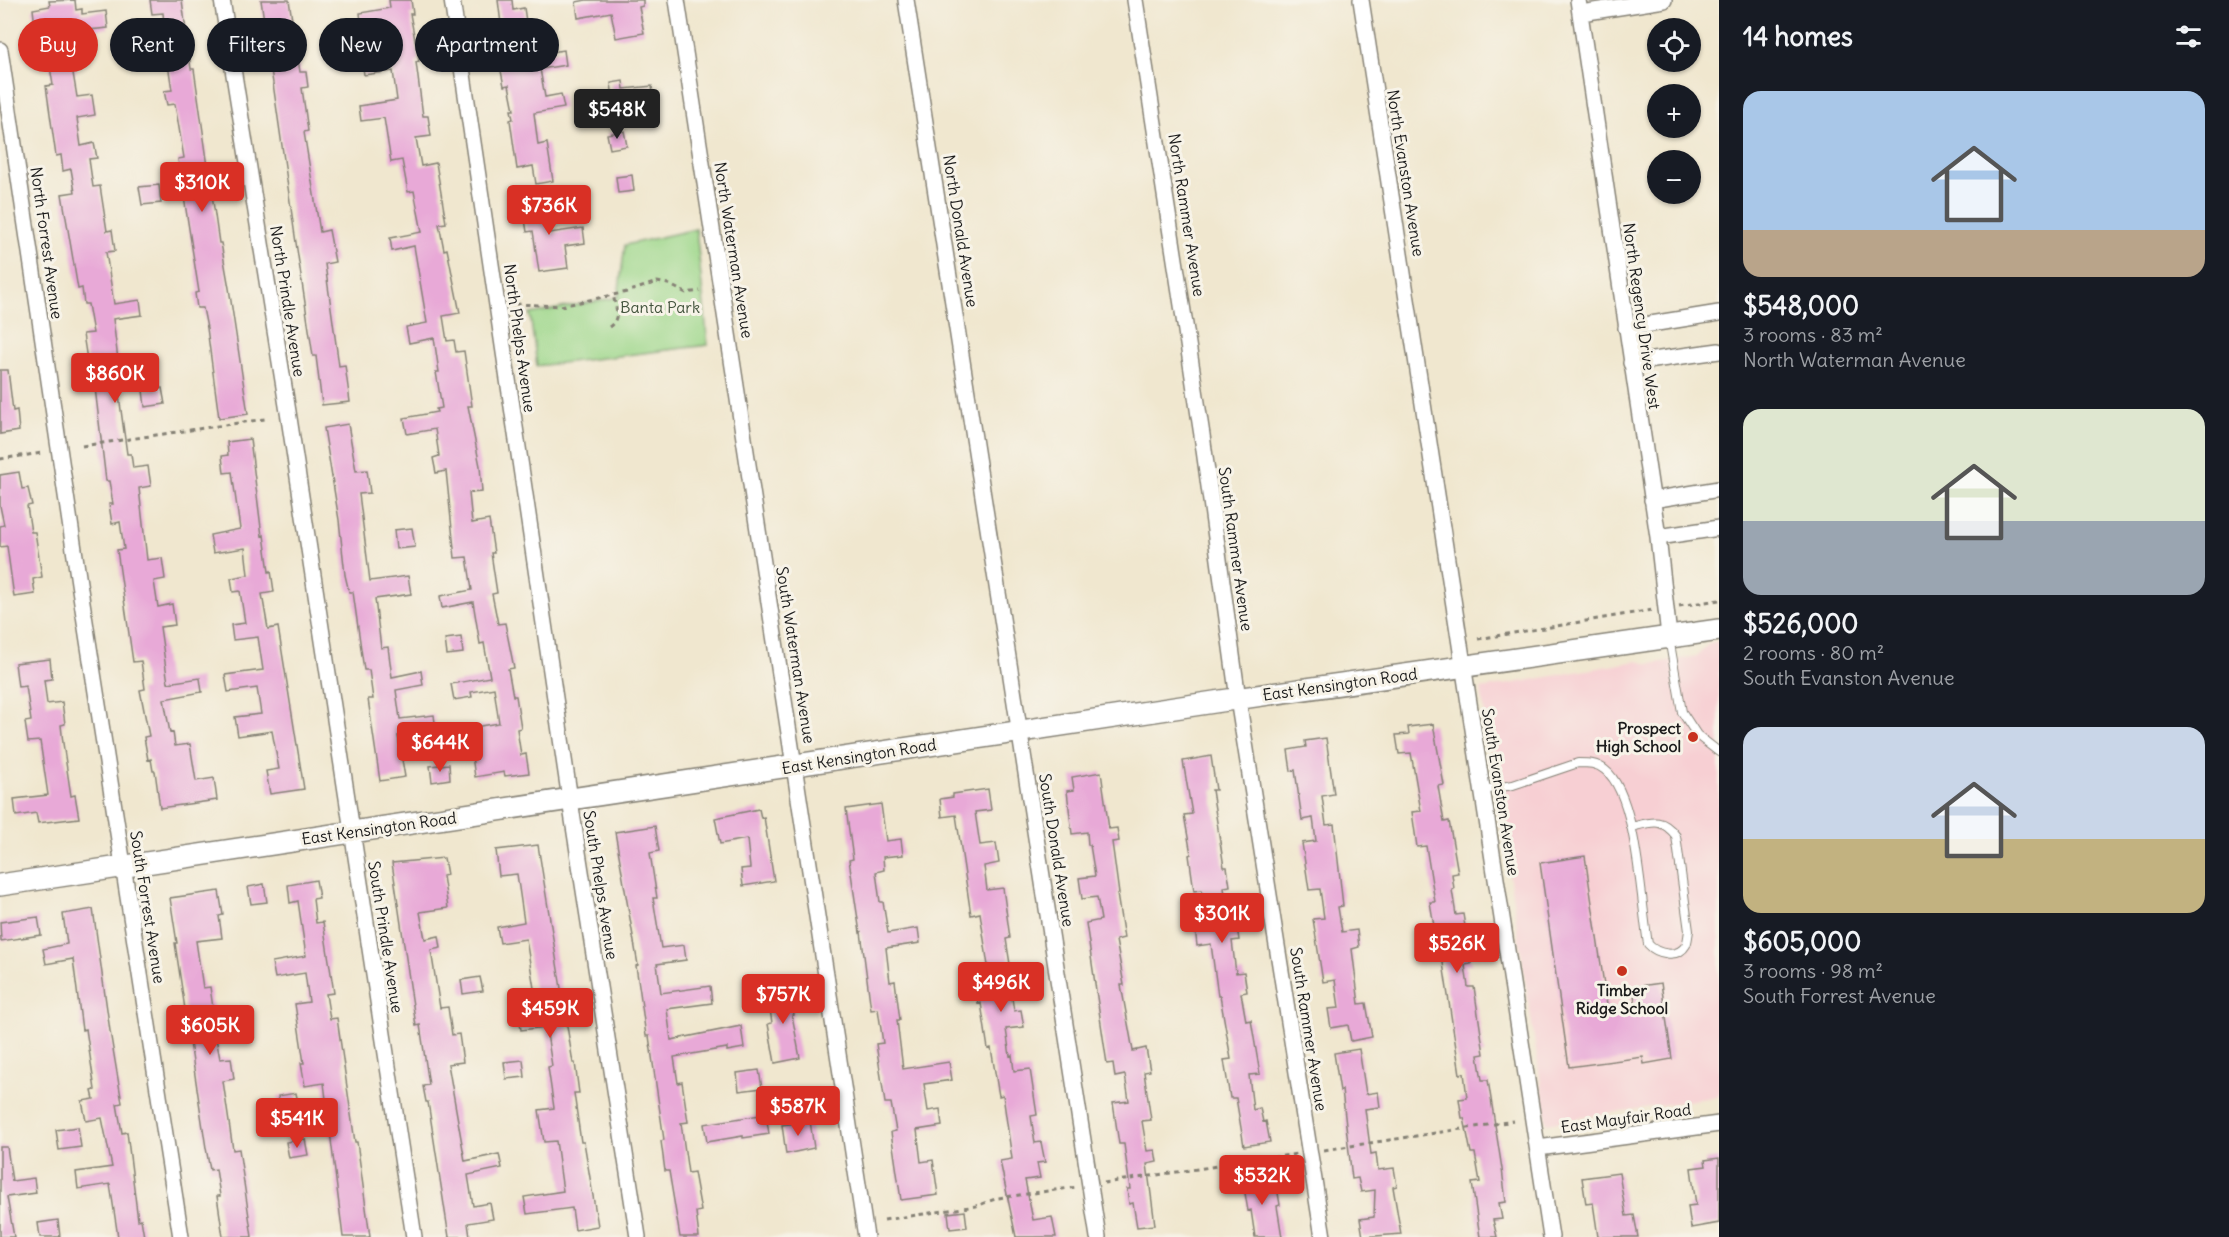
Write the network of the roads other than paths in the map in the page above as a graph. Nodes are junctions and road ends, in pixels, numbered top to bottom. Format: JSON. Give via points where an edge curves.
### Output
{"nodes":[{"id":1,"x":222,"y":0,"type":"edge"},
{"id":2,"x":452,"y":0,"type":"edge"},
{"id":3,"x":677,"y":0,"type":"edge"},
{"id":4,"x":906,"y":0,"type":"edge"},
{"id":5,"x":1135,"y":0,"type":"edge"},
{"id":6,"x":1361,"y":0,"type":"edge"},
{"id":7,"x":1664,"y":0,"type":"edge"},
{"id":8,"x":1580,"y":7,"type":"edge"},
{"id":9,"x":0,"y":50,"type":"edge"},
{"id":10,"x":1719,"y":313,"type":"edge"},
{"id":11,"x":1626,"y":328,"type":"junction"},
{"id":12,"x":1719,"y":351,"type":"edge"},
{"id":13,"x":1415,"y":352,"type":"joint"},
{"id":14,"x":1631,"y":363,"type":"junction"},
{"id":15,"x":1202,"y":435,"type":"joint"},
{"id":16,"x":980,"y":468,"type":"joint"},
{"id":17,"x":1719,"y":489,"type":"edge"},
{"id":18,"x":1652,"y":500,"type":"junction"},
{"id":19,"x":755,"y":505,"type":"joint"},
{"id":20,"x":1719,"y":528,"type":"edge"},
{"id":21,"x":1658,"y":537,"type":"junction"},
{"id":22,"x":531,"y":539,"type":"joint"},
{"id":23,"x":311,"y":572,"type":"joint"},
{"id":24,"x":79,"y":583,"type":"joint"},
{"id":25,"x":1719,"y":630,"type":"edge"},
{"id":26,"x":1669,"y":636,"type":"junction"},
{"id":27,"x":1464,"y":666,"type":"junction"},
{"id":28,"x":1238,"y":699,"type":"junction"},
{"id":29,"x":1020,"y":732,"type":"junction"},
{"id":30,"x":1719,"y":752,"type":"edge"},
{"id":31,"x":795,"y":766,"type":"junction"},
{"id":32,"x":1483,"y":790,"type":"junction"},
{"id":33,"x":570,"y":800,"type":"junction"},
{"id":34,"x":1631,"y":827,"type":"junction"},
{"id":35,"x":352,"y":831,"type":"junction"},
{"id":36,"x":124,"y":867,"type":"junction"},
{"id":37,"x":0,"y":885,"type":"edge"},
{"id":38,"x":1719,"y":1124,"type":"edge"},
{"id":39,"x":1538,"y":1148,"type":"junction"},
{"id":40,"x":181,"y":1237,"type":"edge"},
{"id":41,"x":414,"y":1237,"type":"edge"},
{"id":42,"x":638,"y":1237,"type":"edge"},
{"id":43,"x":866,"y":1237,"type":"edge"},
{"id":44,"x":1098,"y":1237,"type":"edge"},
{"id":45,"x":1323,"y":1237,"type":"edge"},
{"id":46,"x":1551,"y":1237,"type":"edge"}],
"edges":[{"from":1,"to":23,"type":"street","name":"North Prindle Avenue"},
{"from":2,"to":22,"type":"street","name":"North Phelps Avenue"},
{"from":3,"to":19,"type":"street","name":"North Waterman Avenue"},
{"from":4,"to":16,"type":"street","name":"North Donald Avenue"},
{"from":5,"to":15,"type":"street","name":"North Rammer Avenue"},
{"from":6,"to":13,"type":"street","name":"North Evanston Avenue"},
{"from":7,"to":8,"type":"street"},
{"from":8,"to":11,"type":"street","name":"North Regency Drive West"},
{"from":9,"to":24,"type":"street","name":"North Forrest Avenue"},
{"from":10,"to":11,"type":"street"},
{"from":11,"to":14,"type":"street","name":"North Regency Drive West"},
{"from":12,"to":14,"type":"street"},
{"from":13,"to":27,"type":"street","name":"South Evanston Avenue"},
{"from":14,"to":18,"type":"street","name":"North Regency Drive West"},
{"from":15,"to":28,"type":"street","name":"South Rammer Avenue"},
{"from":16,"to":29,"type":"street","name":"South Donald Avenue"},
{"from":17,"to":18,"type":"street"},
{"from":18,"to":21,"type":"street","name":"North Regency Drive West"},
{"from":19,"to":31,"type":"street","name":"South Waterman Avenue"},
{"from":20,"to":21,"type":"street"},
{"from":21,"to":26,"type":"street","name":"North Regency Drive West"},
{"from":22,"to":33,"type":"street","name":"South Phelps Avenue"},
{"from":23,"to":35,"type":"street","name":"South Prindle Avenue"},
{"from":24,"to":36,"type":"street","name":"South Forrest Avenue"},
{"from":25,"to":26,"type":"main road","name":"East Kensington Road"},
{"from":26,"to":27,"type":"main road","name":"East Kensington Road"},
{"from":26,"to":30,"type":"lane","via":[[1682,712],[1697,735]]},
{"from":27,"to":28,"type":"main road","name":"East Kensington Road"},
{"from":27,"to":32,"type":"street","name":"South Evanston Avenue"},
{"from":28,"to":29,"type":"main road","name":"East Kensington Road"},
{"from":28,"to":45,"type":"street","name":"South Rammer Avenue"},
{"from":29,"to":31,"type":"main road","name":"East Kensington Road"},
{"from":29,"to":44,"type":"street","name":"South Donald Avenue"},
{"from":31,"to":33,"type":"main road","name":"East Kensington Road"},
{"from":31,"to":43,"type":"street","name":"South Waterman Avenue"},
{"from":32,"to":34,"type":"lane","via":[[1590,763],[1606,770],[1613,779]]},
{"from":32,"to":39,"type":"street","name":"South Evanston Avenue"},
{"from":33,"to":35,"type":"main road","name":"East Kensington Road"},
{"from":33,"to":42,"type":"street","name":"South Phelps Avenue"},
{"from":34,"to":34,"type":"lane","via":[[1648,944],[1660,953],[1681,951],[1689,931],[1676,836],[1662,823]]},
{"from":35,"to":36,"type":"main road","name":"East Kensington Road"},
{"from":35,"to":41,"type":"street","name":"South Prindle Avenue"},
{"from":36,"to":37,"type":"main road","name":"East Kensington Road"},
{"from":36,"to":40,"type":"street","name":"South Forrest Avenue"},
{"from":38,"to":39,"type":"street","name":"East Mayfair Road"},
{"from":39,"to":46,"type":"street","name":"South Evanston Avenue"}]}
